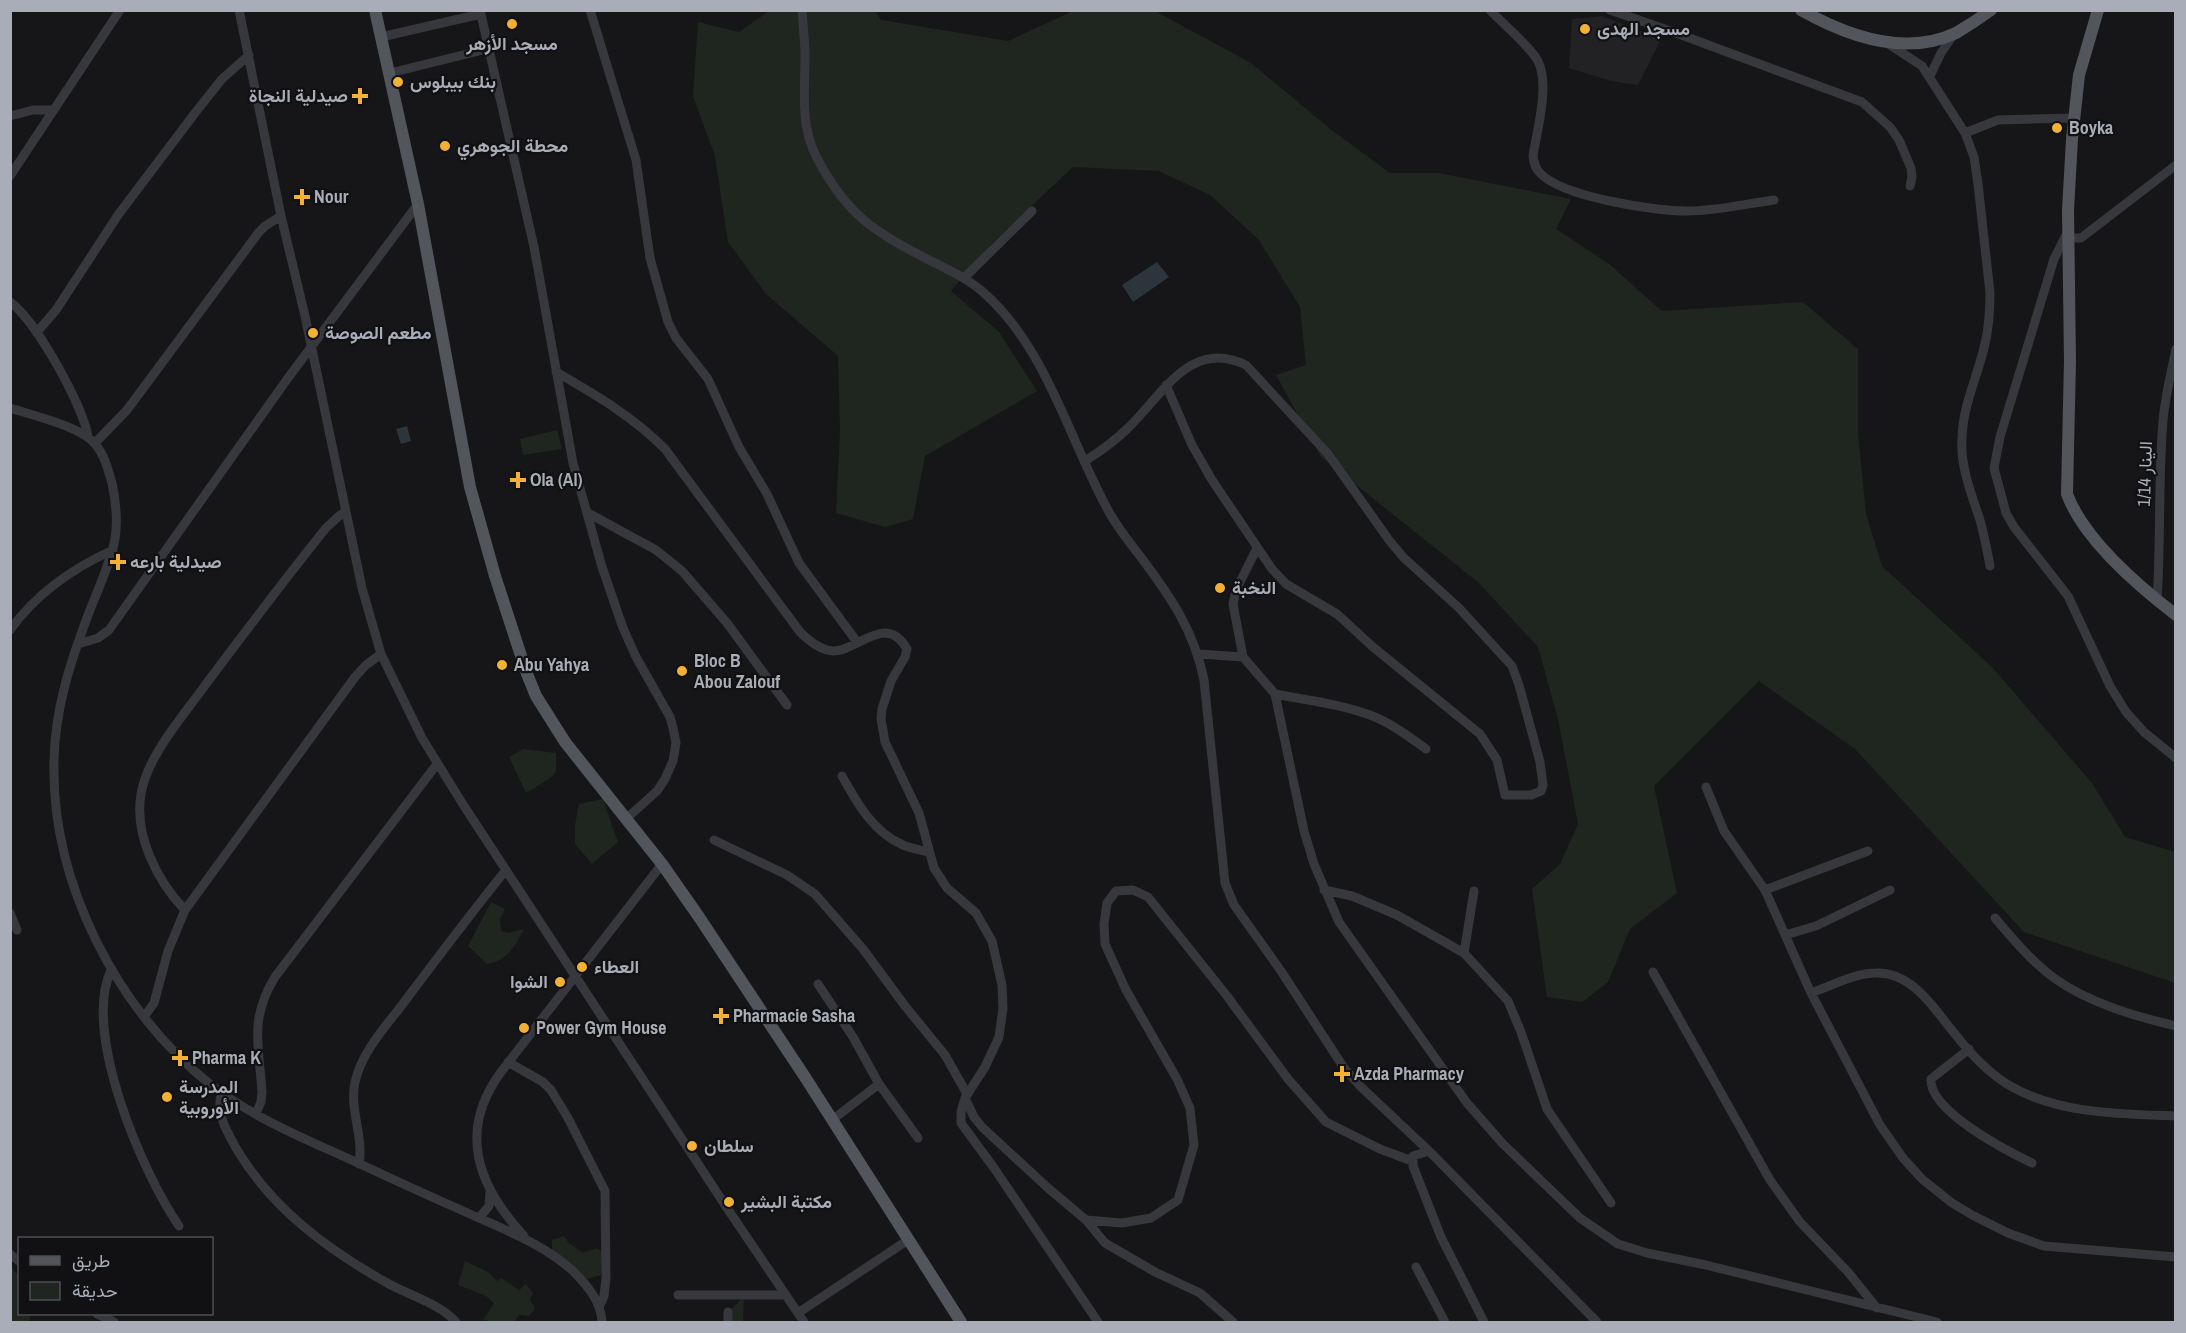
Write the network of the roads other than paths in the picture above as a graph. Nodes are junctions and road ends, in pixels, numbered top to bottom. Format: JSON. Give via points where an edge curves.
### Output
{"nodes":[{"id":1,"x":120,"y":10,"type":"edge"},
{"id":2,"x":239,"y":10,"type":"edge"},
{"id":3,"x":375,"y":10,"type":"edge"},
{"id":4,"x":590,"y":10,"type":"edge"},
{"id":5,"x":802,"y":10,"type":"edge"},
{"id":6,"x":1490,"y":10,"type":"edge"},
{"id":7,"x":1610,"y":10,"type":"edge"},
{"id":8,"x":1801,"y":10,"type":"edge"},
{"id":9,"x":1991,"y":10,"type":"edge"},
{"id":10,"x":2098,"y":10,"type":"edge"},
{"id":11,"x":480,"y":12,"type":"edge"},
{"id":12,"x":1955,"y":33,"type":"junction"},
{"id":13,"x":381,"y":37,"type":"junction"},
{"id":14,"x":1885,"y":42,"type":"junction"},
{"id":15,"x":488,"y":49,"type":"junction"},
{"id":16,"x":249,"y":55,"type":"junction"},
{"id":17,"x":390,"y":73,"type":"junction"},
{"id":18,"x":1930,"y":76,"type":"junction"},
{"id":19,"x":53,"y":110,"type":"junction"},
{"id":20,"x":10,"y":116,"type":"edge"},
{"id":21,"x":2074,"y":118,"type":"junction"},
{"id":22,"x":1965,"y":133,"type":"junction"},
{"id":23,"x":2175,"y":165,"type":"edge"},
{"id":24,"x":10,"y":176,"type":"edge"},
{"id":25,"x":1910,"y":186,"type":"dead end"},
{"id":26,"x":1774,"y":200,"type":"dead end"},
{"id":27,"x":418,"y":204,"type":"junction"},
{"id":28,"x":1032,"y":211,"type":"dead end"},
{"id":29,"x":281,"y":216,"type":"junction"},
{"id":30,"x":2068,"y":234,"type":"junction"},
{"id":31,"x":964,"y":278,"type":"junction"},
{"id":32,"x":10,"y":302,"type":"edge"},
{"id":33,"x":37,"y":332,"type":"junction"},
{"id":34,"x":311,"y":347,"type":"junction"},
{"id":35,"x":2175,"y":349,"type":"edge"},
{"id":36,"x":556,"y":372,"type":"junction"},
{"id":37,"x":1166,"y":385,"type":"junction"},
{"id":38,"x":10,"y":408,"type":"edge"},
{"id":39,"x":91,"y":440,"type":"junction"},
{"id":40,"x":1085,"y":461,"type":"junction"},
{"id":41,"x":346,"y":512,"type":"junction"},
{"id":42,"x":588,"y":513,"type":"junction"},
{"id":43,"x":1257,"y":548,"type":"junction"},
{"id":44,"x":113,"y":550,"type":"junction"},
{"id":45,"x":1990,"y":566,"type":"dead end"},
{"id":46,"x":2157,"y":601,"type":"junction"},
{"id":47,"x":2175,"y":615,"type":"edge"},
{"id":48,"x":10,"y":630,"type":"edge"},
{"id":49,"x":857,"y":642,"type":"junction"},
{"id":50,"x":78,"y":644,"type":"junction"},
{"id":51,"x":381,"y":654,"type":"junction"},
{"id":52,"x":1199,"y":654,"type":"junction"},
{"id":53,"x":1243,"y":657,"type":"junction"},
{"id":54,"x":1275,"y":694,"type":"junction"},
{"id":55,"x":787,"y":705,"type":"dead end"},
{"id":56,"x":1426,"y":749,"type":"dead end"},
{"id":57,"x":2175,"y":758,"type":"edge"},
{"id":58,"x":437,"y":764,"type":"junction"},
{"id":59,"x":842,"y":776,"type":"dead end"},
{"id":60,"x":1706,"y":787,"type":"dead end"},
{"id":61,"x":627,"y":818,"type":"junction"},
{"id":62,"x":714,"y":840,"type":"dead end"},
{"id":63,"x":1868,"y":851,"type":"dead end"},
{"id":64,"x":930,"y":853,"type":"junction"},
{"id":65,"x":662,"y":864,"type":"junction"},
{"id":66,"x":506,"y":870,"type":"junction"},
{"id":67,"x":1324,"y":890,"type":"junction"},
{"id":68,"x":1765,"y":890,"type":"junction"},
{"id":69,"x":1890,"y":890,"type":"dead end"},
{"id":70,"x":1474,"y":891,"type":"dead end"},
{"id":71,"x":185,"y":910,"type":"junction"},
{"id":72,"x":10,"y":913,"type":"edge"},
{"id":73,"x":1995,"y":918,"type":"dead end"},
{"id":74,"x":17,"y":930,"type":"dead end"},
{"id":75,"x":1785,"y":935,"type":"junction"},
{"id":76,"x":1464,"y":953,"type":"junction"},
{"id":77,"x":111,"y":970,"type":"junction"},
{"id":78,"x":1653,"y":972,"type":"dead end"},
{"id":79,"x":575,"y":976,"type":"junction"},
{"id":80,"x":818,"y":984,"type":"dead end"},
{"id":81,"x":1811,"y":993,"type":"junction"},
{"id":82,"x":144,"y":1017,"type":"junction"},
{"id":83,"x":2175,"y":1026,"type":"edge"},
{"id":84,"x":1969,"y":1049,"type":"junction"},
{"id":85,"x":508,"y":1062,"type":"junction"},
{"id":86,"x":879,"y":1084,"type":"junction"},
{"id":87,"x":222,"y":1092,"type":"junction"},
{"id":88,"x":966,"y":1096,"type":"junction"},
{"id":89,"x":256,"y":1113,"type":"junction"},
{"id":90,"x":2175,"y":1116,"type":"edge"},
{"id":91,"x":832,"y":1120,"type":"junction"},
{"id":92,"x":918,"y":1138,"type":"dead end"},
{"id":93,"x":1429,"y":1151,"type":"junction"},
{"id":94,"x":1412,"y":1161,"type":"junction"},
{"id":95,"x":2032,"y":1163,"type":"dead end"},
{"id":96,"x":359,"y":1164,"type":"junction"},
{"id":97,"x":490,"y":1192,"type":"junction"},
{"id":98,"x":1611,"y":1203,"type":"dead end"},
{"id":99,"x":479,"y":1218,"type":"junction"},
{"id":100,"x":1086,"y":1220,"type":"junction"},
{"id":101,"x":179,"y":1226,"type":"dead end"},
{"id":102,"x":528,"y":1240,"type":"junction"},
{"id":103,"x":908,"y":1240,"type":"junction"},
{"id":104,"x":2175,"y":1257,"type":"edge"},
{"id":105,"x":1416,"y":1267,"type":"dead end"},
{"id":106,"x":678,"y":1295,"type":"dead end"},
{"id":107,"x":786,"y":1295,"type":"junction"},
{"id":108,"x":600,"y":1305,"type":"junction"},
{"id":109,"x":1877,"y":1308,"type":"junction"},
{"id":110,"x":728,"y":1312,"type":"dead end"},
{"id":111,"x":798,"y":1313,"type":"junction"},
{"id":112,"x":99,"y":1315,"type":"edge"},
{"id":113,"x":1482,"y":1322,"type":"edge"},
{"id":114,"x":114,"y":1323,"type":"edge"},
{"id":115,"x":456,"y":1323,"type":"edge"},
{"id":116,"x":602,"y":1323,"type":"edge"},
{"id":117,"x":728,"y":1323,"type":"edge"},
{"id":118,"x":804,"y":1323,"type":"edge"},
{"id":119,"x":961,"y":1323,"type":"edge"},
{"id":120,"x":1098,"y":1323,"type":"edge"},
{"id":121,"x":1233,"y":1323,"type":"edge"},
{"id":122,"x":1445,"y":1323,"type":"edge"},
{"id":123,"x":1597,"y":1323,"type":"edge"},
{"id":124,"x":1937,"y":1323,"type":"edge"}],
"edges":[{"from":1,"to":19,"type":"street"},
{"from":2,"to":16,"type":"street"},
{"from":3,"to":13,"type":"main road"},
{"from":4,"to":49,"type":"street","via":[[633,151],[650,258],[668,322],[675,338],[708,379],[799,563]]},
{"from":5,"to":31,"type":"street","via":[[807,131],[828,178],[862,220]]},
{"from":6,"to":26,"type":"street","via":[[1538,61],[1543,93],[1533,156],[1541,175],[1591,197],[1657,210],[1704,210]]},
{"from":7,"to":25,"type":"street","via":[[1862,102],[1899,140],[1911,168]]},
{"from":8,"to":14,"type":"main road","via":[[1847,33]]},
{"from":9,"to":12,"type":"main road"},
{"from":10,"to":21,"type":"main road","via":[[2079,75]]},
{"from":11,"to":13,"type":"street"},
{"from":11,"to":15,"type":"street"},
{"from":12,"to":14,"type":"main road","via":[[1918,43]]},
{"from":12,"to":18,"type":"street"},
{"from":13,"to":17,"type":"main road"},
{"from":14,"to":18,"type":"street","via":[[1922,66]]},
{"from":15,"to":17,"type":"street"},
{"from":15,"to":36,"type":"street","via":[[534,247]]},
{"from":16,"to":29,"type":"street"},
{"from":16,"to":33,"type":"street","via":[[222,79],[195,113]]},
{"from":17,"to":27,"type":"main road"},
{"from":18,"to":22,"type":"street"},
{"from":19,"to":20,"type":"street"},
{"from":19,"to":24,"type":"street"},
{"from":21,"to":22,"type":"street","via":[[1998,120]]},
{"from":21,"to":30,"type":"main road"},
{"from":22,"to":45,"type":"street","via":[[1978,184],[1990,312],[1984,350],[1963,423],[1962,447]]},
{"from":23,"to":30,"type":"street","via":[[2080,238]]},
{"from":27,"to":34,"type":"street"},
{"from":27,"to":61,"type":"main road","via":[[468,475],[518,647],[549,718],[587,772]]},
{"from":28,"to":31,"type":"street"},
{"from":29,"to":34,"type":"street"},
{"from":29,"to":39,"type":"street","via":[[254,239],[127,410]]},
{"from":30,"to":46,"type":"main road","via":[[2067,494],[2093,539]]},
{"from":30,"to":57,"type":"street","via":[[2054,259],[1994,468],[2006,513],[2068,596],[2126,712]]},
{"from":31,"to":40,"type":"street","via":[[993,302],[1021,338]]},
{"from":32,"to":33,"type":"street"},
{"from":33,"to":39,"type":"street","via":[[84,419]]},
{"from":34,"to":41,"type":"street"},
{"from":34,"to":50,"type":"street","via":[[109,630]]},
{"from":35,"to":46,"type":"street","name":"الينار 1/14","via":[[2163,420]]},
{"from":36,"to":42,"type":"street","via":[[573,463]]},
{"from":36,"to":49,"type":"street","via":[[602,399],[665,449],[800,632],[826,650],[835,651]]},
{"from":37,"to":40,"type":"street","via":[[1131,425]]},
{"from":37,"to":43,"type":"street","via":[[1197,454]]},
{"from":37,"to":43,"type":"street","via":[[1198,361],[1215,357],[1233,359],[1255,374],[1328,454],[1403,557],[1459,608],[1512,666],[1540,762],[1541,791],[1505,795],[1497,760],[1480,734],[1337,614],[1286,584]]},
{"from":38,"to":39,"type":"street"},
{"from":39,"to":44,"type":"street","via":[[105,459],[115,500],[117,530]]},
{"from":40,"to":52,"type":"street","via":[[1110,514],[1178,612]]},
{"from":41,"to":51,"type":"street","via":[[366,608]]},
{"from":41,"to":71,"type":"street","via":[[326,528],[215,672],[162,745],[144,782],[139,809],[143,835],[166,887]]},
{"from":42,"to":55,"type":"street","via":[[656,550],[682,571],[727,623]]},
{"from":42,"to":61,"type":"street","via":[[623,628],[670,717],[676,743],[673,761],[657,791]]},
{"from":43,"to":53,"type":"street","via":[[1233,604]]},
{"from":44,"to":48,"type":"street","via":[[47,590]]},
{"from":44,"to":50,"type":"street"},
{"from":46,"to":47,"type":"main road"},
{"from":49,"to":64,"type":"street","via":[[891,633],[907,649],[891,681],[881,719],[885,742],[919,813]]},
{"from":50,"to":77,"type":"street","via":[[56,722],[56,804],[75,890]]},
{"from":51,"to":58,"type":"street"},
{"from":51,"to":71,"type":"street","via":[[355,677]]},
{"from":52,"to":53,"type":"street"},
{"from":52,"to":93,"type":"street","via":[[1214,762],[1220,854],[1230,897],[1344,1068]]},
{"from":53,"to":54,"type":"street"},
{"from":54,"to":56,"type":"street","via":[[1370,715]]},
{"from":54,"to":67,"type":"street","via":[[1304,831]]},
{"from":58,"to":66,"type":"street"},
{"from":58,"to":89,"type":"street","via":[[266,993],[257,1021],[262,1092]]},
{"from":59,"to":64,"type":"street","via":[[872,824],[903,845]]},
{"from":60,"to":68,"type":"street","via":[[1724,831]]},
{"from":61,"to":65,"type":"main road"},
{"from":62,"to":88,"type":"street","via":[[787,875],[814,894],[864,949],[945,1055]]},
{"from":63,"to":68,"type":"street"},
{"from":64,"to":88,"type":"street","via":[[940,880],[976,913],[992,941],[1002,985],[999,1037]]},
{"from":65,"to":79,"type":"street"},
{"from":65,"to":91,"type":"main road"},
{"from":66,"to":79,"type":"street"},
{"from":66,"to":96,"type":"street","via":[[426,972],[361,1065],[353,1100],[361,1146]]},
{"from":67,"to":76,"type":"street","via":[[1352,896],[1397,915]]},
{"from":67,"to":109,"type":"street","via":[[1339,922],[1467,1103],[1503,1144],[1596,1231],[1618,1244],[1647,1253]]},
{"from":68,"to":75,"type":"street"},
{"from":69,"to":75,"type":"street","via":[[1816,926]]},
{"from":70,"to":76,"type":"street"},
{"from":71,"to":82,"type":"street","via":[[168,951],[154,1003]]},
{"from":72,"to":74,"type":"street"},
{"from":73,"to":83,"type":"street","via":[[2034,961],[2067,986],[2090,999]]},
{"from":75,"to":81,"type":"street"},
{"from":76,"to":98,"type":"street","via":[[1508,1001],[1547,1109]]},
{"from":77,"to":82,"type":"street"},
{"from":77,"to":101,"type":"street","via":[[105,983],[103,1010],[112,1070],[146,1167]]},
{"from":78,"to":109,"type":"street","via":[[1770,1180],[1800,1222]]},
{"from":79,"to":85,"type":"street"},
{"from":79,"to":107,"type":"street"},
{"from":80,"to":86,"type":"street"},
{"from":81,"to":84,"type":"street","via":[[1863,975],[1899,976],[1928,999]]},
{"from":81,"to":104,"type":"street","via":[[1880,1125],[1922,1179],[1952,1203],[2008,1233],[2044,1246]]},
{"from":82,"to":87,"type":"street","via":[[188,1064]]},
{"from":84,"to":90,"type":"street","via":[[2005,1083],[2048,1102],[2101,1112]]},
{"from":84,"to":95,"type":"street","via":[[1931,1079],[1931,1085],[1951,1114],[1973,1131]]},
{"from":85,"to":97,"type":"street","via":[[491,1086],[478,1122],[477,1155]]},
{"from":85,"to":108,"type":"street","via":[[551,1090],[605,1191],[606,1278]]},
{"from":86,"to":91,"type":"street"},
{"from":86,"to":92,"type":"street"},
{"from":87,"to":89,"type":"street"},
{"from":87,"to":115,"type":"street","via":[[219,1109],[230,1137],[254,1176],[296,1221],[359,1266]]},
{"from":88,"to":100,"type":"street","via":[[982,1127]]},
{"from":88,"to":120,"type":"street","via":[[961,1123]]},
{"from":89,"to":96,"type":"street"},
{"from":91,"to":103,"type":"main road"},
{"from":93,"to":94,"type":"street","via":[[1414,1155]]},
{"from":93,"to":123,"type":"street"},
{"from":94,"to":100,"type":"street","via":[[1326,1122],[1288,1079],[1148,897],[1133,890],[1116,891],[1107,903],[1105,944],[1190,1108],[1194,1145],[1178,1200],[1151,1218],[1122,1223]]},
{"from":94,"to":113,"type":"street"},
{"from":96,"to":99,"type":"street"},
{"from":97,"to":99,"type":"street","via":[[489,1206]]},
{"from":97,"to":102,"type":"street"},
{"from":99,"to":102,"type":"street"},
{"from":100,"to":121,"type":"street","via":[[1104,1243],[1200,1293]]},
{"from":102,"to":108,"type":"street","via":[[573,1271]]},
{"from":103,"to":111,"type":"street"},
{"from":103,"to":119,"type":"main road"},
{"from":105,"to":122,"type":"street"},
{"from":106,"to":107,"type":"street"},
{"from":107,"to":111,"type":"street"},
{"from":108,"to":116,"type":"street"},
{"from":109,"to":124,"type":"street"},
{"from":110,"to":117,"type":"street"},
{"from":111,"to":118,"type":"street"},
{"from":112,"to":114,"type":"street"}]}
